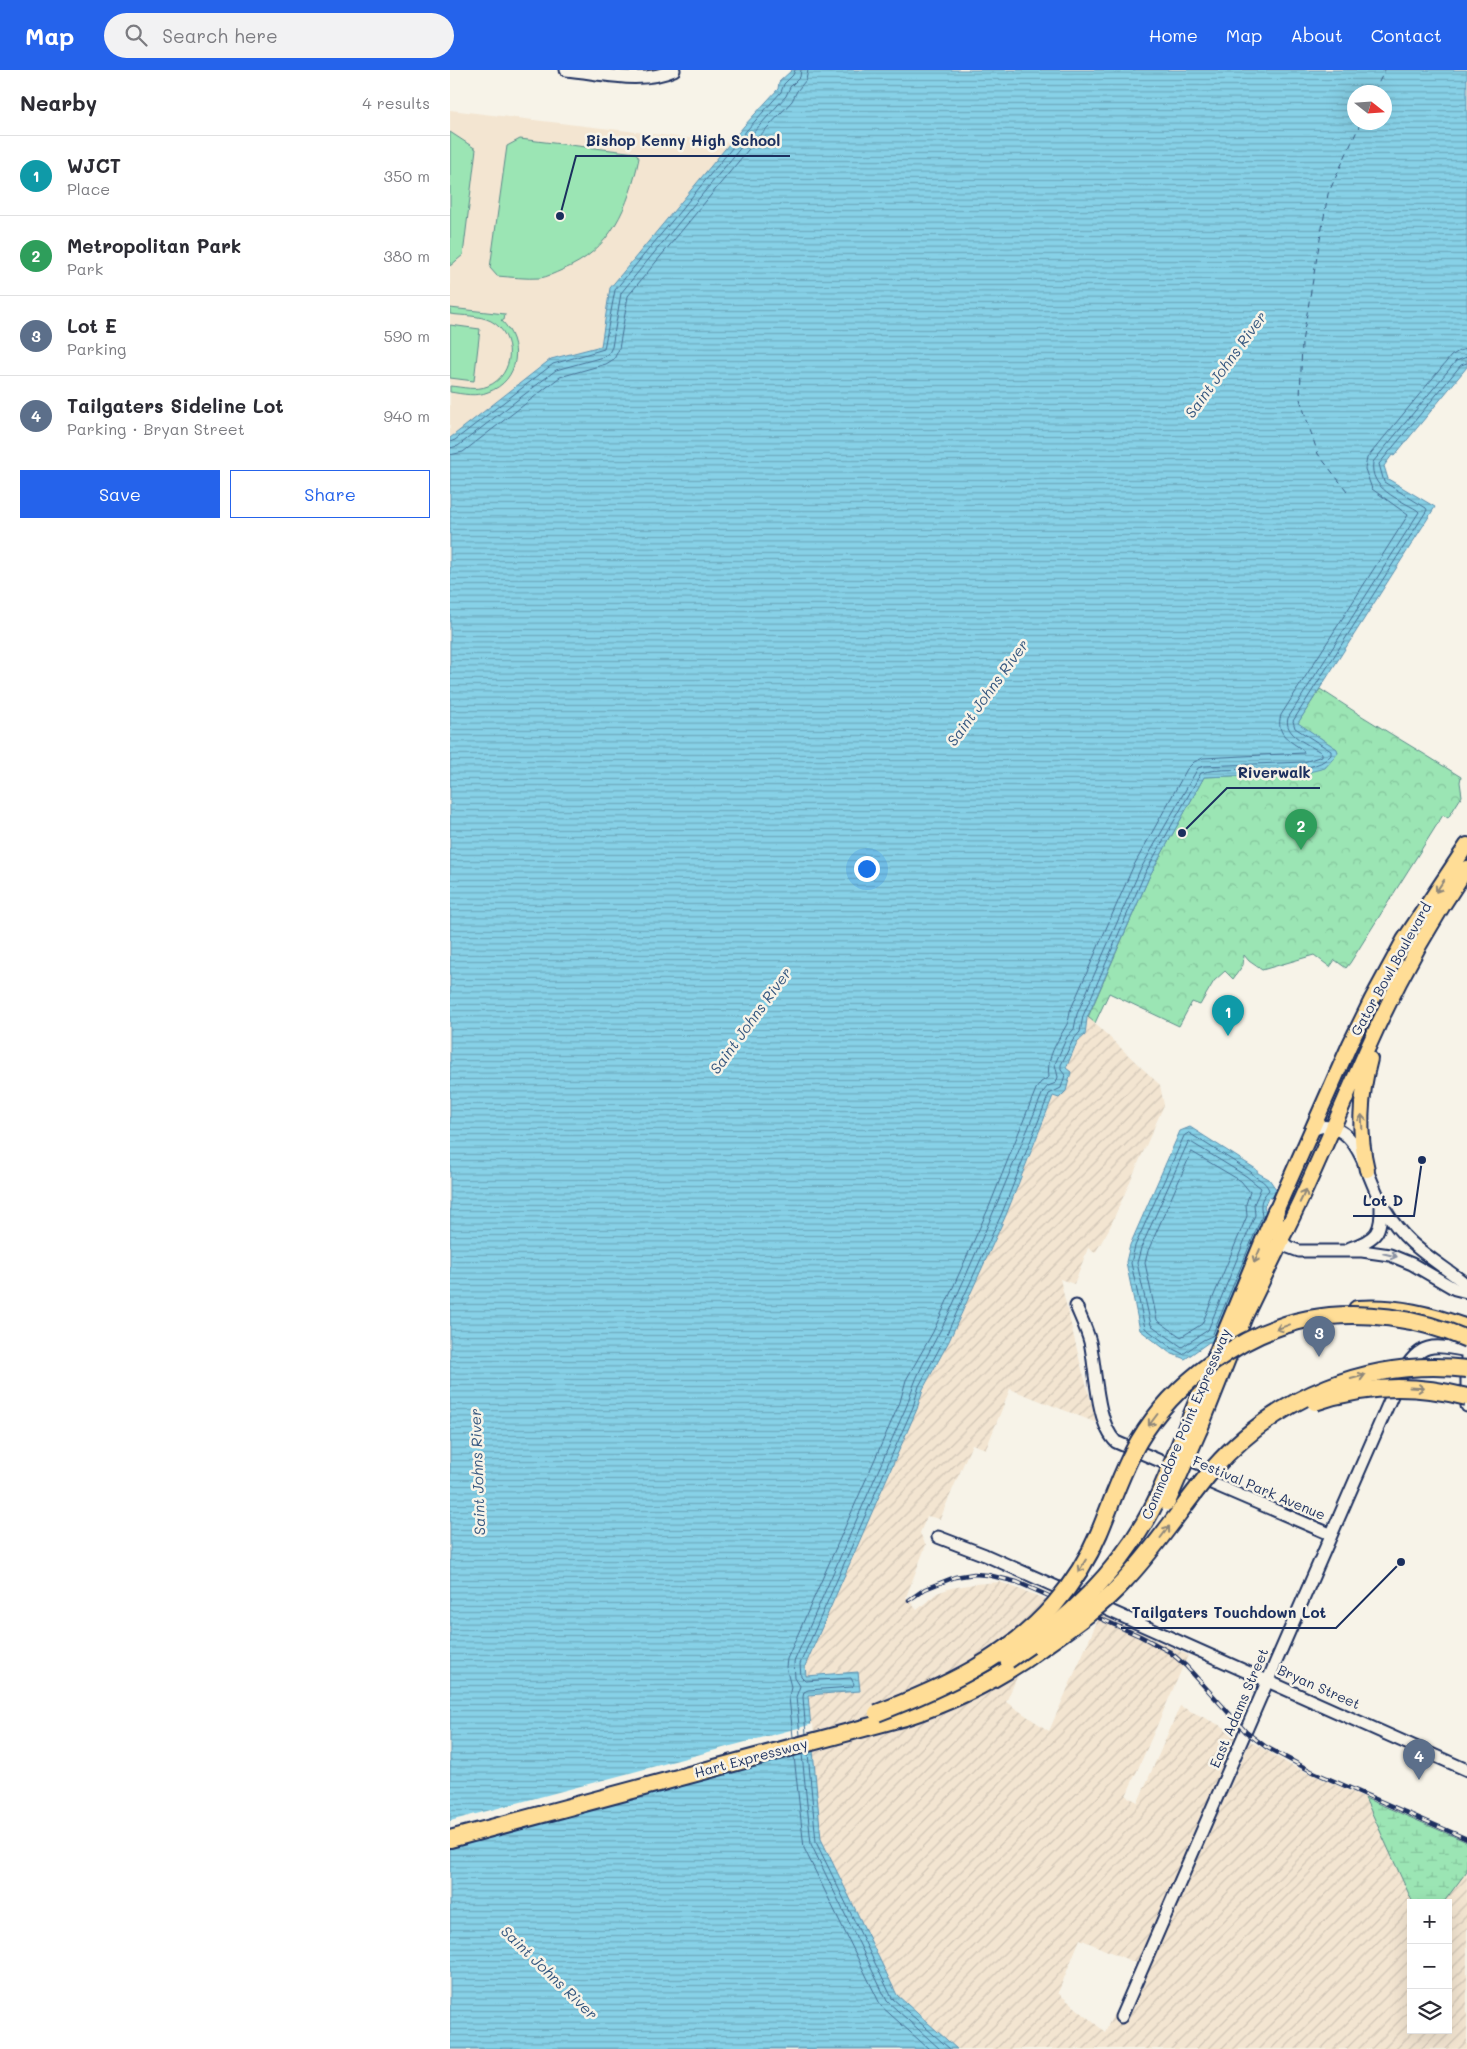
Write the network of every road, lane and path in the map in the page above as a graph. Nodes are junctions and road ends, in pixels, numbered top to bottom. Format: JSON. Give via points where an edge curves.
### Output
{"nodes":[{"id":1,"x":566,"y":70,"type":"edge"},
{"id":2,"x":674,"y":70,"type":"edge"},
{"id":3,"x":1467,"y":845,"type":"edge"},
{"id":4,"x":1467,"y":868,"type":"edge"},
{"id":5,"x":1382,"y":1018,"type":"junction"},
{"id":6,"x":1350,"y":1044,"type":"joint"},
{"id":7,"x":1334,"y":1128,"type":"junction"},
{"id":8,"x":1311,"y":1132,"type":"junction"},
{"id":9,"x":1367,"y":1170,"type":"junction"},
{"id":10,"x":1381,"y":1203,"type":"junction"},
{"id":11,"x":1276,"y":1211,"type":"junction"},
{"id":12,"x":1281,"y":1240,"type":"junction"},
{"id":13,"x":1341,"y":1251,"type":"junction"},
{"id":14,"x":1467,"y":1285,"type":"edge"},
{"id":15,"x":1467,"y":1292,"type":"edge"},
{"id":16,"x":1076,"y":1306,"type":"dead end"},
{"id":17,"x":1307,"y":1320,"type":"junction"},
{"id":18,"x":1467,"y":1328,"type":"edge"},
{"id":19,"x":1467,"y":1339,"type":"edge"},
{"id":20,"x":1467,"y":1351,"type":"edge"},
{"id":21,"x":1467,"y":1369,"type":"edge"},
{"id":22,"x":1467,"y":1397,"type":"edge"},
{"id":23,"x":1467,"y":1406,"type":"edge"},
{"id":24,"x":1193,"y":1427,"type":"junction"},
{"id":25,"x":1228,"y":1454,"type":"junction"},
{"id":26,"x":1330,"y":1534,"type":"junction"},
{"id":27,"x":938,"y":1537,"type":"dead end"},
{"id":28,"x":1041,"y":1648,"type":"junction"},
{"id":29,"x":1267,"y":1681,"type":"junction"},
{"id":30,"x":877,"y":1713,"type":"junction"},
{"id":31,"x":1467,"y":1770,"type":"edge"},
{"id":32,"x":450,"y":1827,"type":"edge"},
{"id":33,"x":450,"y":1839,"type":"edge"},
{"id":34,"x":1121,"y":2017,"type":"dead end"}],
"edges":[{"from":1,"to":2,"type":"street","via":[[644,77]]},
{"from":3,"to":6,"type":"main road","name":"Gator Bowl Boulevard","one_way":true,"via":[[1404,940]]},
{"from":4,"to":5,"type":"main road","name":"Gator Bowl Boulevard","via":[[1431,926]]},
{"from":5,"to":7,"type":"main road","name":"Commodore Point Expressway"},
{"from":9,"to":5,"type":"main road","one_way":true,"via":[[1362,1098]]},
{"from":6,"to":8,"type":"main road","name":"Commodore Point Expressway"},
{"from":7,"to":8,"type":"street","via":[[1321,1126]]},
{"from":7,"to":9,"type":"street","via":[[1349,1137]]},
{"from":12,"to":7,"type":"main road","name":"Commodore Point Expressway","one_way":true},
{"from":8,"to":11,"type":"main road","name":"Commodore Point Expressway"},
{"from":9,"to":10,"type":"street"},
{"from":10,"to":13,"type":"street","via":[[1380,1224],[1375,1235],[1364,1243]]},
{"from":10,"to":14,"type":"street","via":[[1412,1245]]},
{"from":11,"to":12,"type":"main road","via":[[1276,1227]]},
{"from":11,"to":24,"type":"highway","name":"Commodore Point Expressway","one_way":true},
{"from":12,"to":13,"type":"street","via":[[1299,1251]]},
{"from":12,"to":24,"type":"highway","name":"Commodore Point Expressway"},
{"from":13,"to":15,"type":"street","one_way":true,"via":[[1397,1257],[1455,1289]]},
{"from":16,"to":26,"type":"street","name":"Festival Park Avenue","via":[[1089,1341],[1097,1394],[1108,1430],[1116,1442]]},
{"from":17,"to":18,"type":"highway","bridge":true,"via":[[1342,1310],[1380,1308],[1424,1314]]},
{"from":17,"to":19,"type":"highway","bridge":true,"via":[[1345,1316],[1390,1318],[1431,1326]]},
{"from":17,"to":30,"type":"highway","one_way":true,"bridge":true,"via":[[1270,1332],[1226,1354],[1190,1380],[1167,1402],[1132,1453],[1082,1566],[1036,1624],[1005,1649],[968,1671]]},
{"from":20,"to":23,"type":"street"},
{"from":20,"to":26,"type":"street","name":"East Adams Street","via":[[1434,1346],[1424,1348],[1412,1358],[1396,1384]]},
{"from":25,"to":21,"type":"highway","one_way":true,"bridge":true,"via":[[1278,1413],[1335,1384],[1407,1368]]},
{"from":25,"to":22,"type":"highway","one_way":true,"bridge":true,"via":[[1280,1418],[1338,1395],[1396,1388],[1434,1390]]},
{"from":24,"to":28,"type":"highway","name":"Commodore Point Expressway","bridge":true,"via":[[1173,1491],[1138,1549],[1094,1602]]},
{"from":24,"to":30,"type":"highway","name":"Commodore Point Expressway","bridge":true,"via":[[1144,1524],[1109,1572],[1071,1611],[1020,1652],[970,1682],[931,1699]]},
{"from":28,"to":25,"type":"highway","one_way":true,"bridge":true,"via":[[1096,1609],[1116,1590]]},
{"from":26,"to":29,"type":"street","name":"East Adams Street"},
{"from":27,"to":29,"type":"street","name":"Bryan Street"},
{"from":28,"to":33,"type":"highway","name":"Hart Expressway","via":[[976,1689],[905,1717]]},
{"from":29,"to":31,"type":"street","name":"Bryan Street"},
{"from":29,"to":34,"type":"street","name":"East Adams Street"},
{"from":30,"to":32,"type":"highway","name":"Hart Expressway"}]}
